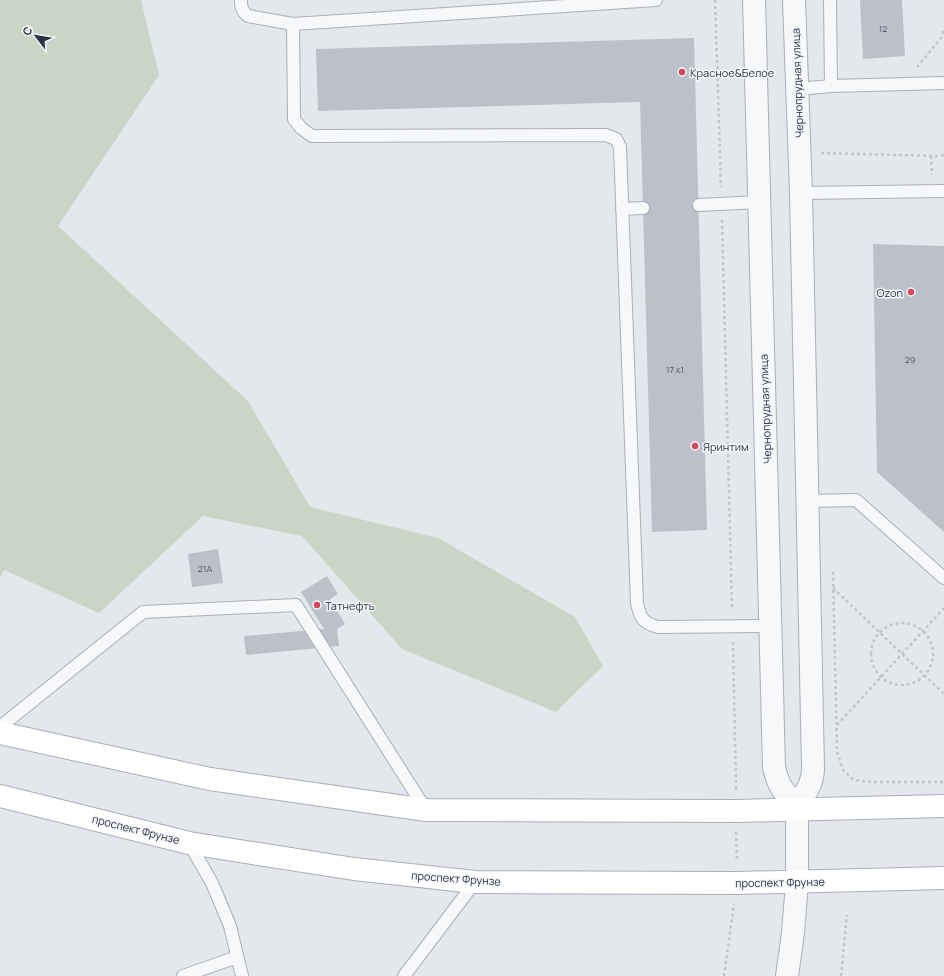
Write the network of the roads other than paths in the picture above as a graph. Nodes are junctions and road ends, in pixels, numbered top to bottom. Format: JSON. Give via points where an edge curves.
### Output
{"nodes":[{"id":1,"x":241,"y":0,"type":"edge"},
{"id":2,"x":656,"y":0,"type":"edge"},
{"id":3,"x":754,"y":0,"type":"edge"},
{"id":4,"x":794,"y":0,"type":"edge"},
{"id":5,"x":830,"y":0,"type":"edge"},
{"id":6,"x":294,"y":24,"type":"junction"},
{"id":7,"x":944,"y":83,"type":"edge"},
{"id":8,"x":831,"y":86,"type":"junction"},
{"id":9,"x":797,"y":89,"type":"junction"},
{"id":10,"x":944,"y":191,"type":"edge"},
{"id":11,"x":801,"y":193,"type":"junction"},
{"id":12,"x":759,"y":202,"type":"junction"},
{"id":13,"x":699,"y":205,"type":"dead end"},
{"id":14,"x":643,"y":208,"type":"dead end"},
{"id":15,"x":622,"y":209,"type":"junction"},
{"id":16,"x":808,"y":501,"type":"junction"},
{"id":17,"x":944,"y":578,"type":"edge"},
{"id":18,"x":771,"y":626,"type":"junction"},
{"id":19,"x":0,"y":728,"type":"edge"},
{"id":20,"x":0,"y":733,"type":"edge"},
{"id":21,"x":0,"y":796,"type":"edge"},
{"id":22,"x":944,"y":806,"type":"edge"},
{"id":23,"x":426,"y":810,"type":"junction"},
{"id":24,"x":797,"y":810,"type":"junction"},
{"id":25,"x":189,"y":842,"type":"junction"},
{"id":26,"x":944,"y":878,"type":"edge"},
{"id":27,"x":475,"y":882,"type":"junction"},
{"id":28,"x":797,"y":883,"type":"junction"},
{"id":29,"x":237,"y":957,"type":"junction"},
{"id":30,"x":183,"y":976,"type":"edge"},
{"id":31,"x":242,"y":976,"type":"edge"},
{"id":32,"x":404,"y":976,"type":"edge"},
{"id":33,"x":787,"y":976,"type":"edge"}],
"edges":[{"from":1,"to":6,"type":"lane","via":[[241,8],[248,16]]},
{"from":2,"to":6,"type":"lane"},
{"from":3,"to":12,"type":"street","name":"Чернопрудная улица"},
{"from":4,"to":9,"type":"street","name":"Чернопрудная улица"},
{"from":5,"to":8,"type":"lane"},
{"from":6,"to":15,"type":"lane","via":[[294,119],[312,136],[606,135],[616,139],[620,147]]},
{"from":7,"to":8,"type":"lane"},
{"from":8,"to":9,"type":"lane"},
{"from":9,"to":11,"type":"street","name":"Чернопрудная улица"},
{"from":10,"to":11,"type":"lane"},
{"from":11,"to":16,"type":"street","name":"Чернопрудная улица"},
{"from":12,"to":13,"type":"lane"},
{"from":12,"to":18,"type":"street","name":"Чернопрудная улица"},
{"from":14,"to":15,"type":"lane"},
{"from":15,"to":18,"type":"lane","via":[[637,603],[641,618],[658,627]]},
{"from":16,"to":17,"type":"lane","via":[[856,500]]},
{"from":16,"to":24,"type":"street","name":"Чернопрудная улица","via":[[814,768],[811,783],[799,799]]},
{"from":18,"to":24,"type":"street","name":"Чернопрудная улица","via":[[774,767],[776,778],[793,800]]},
{"from":19,"to":23,"type":"lane","via":[[143,612],[296,605]]},
{"from":20,"to":23,"type":"main road","via":[[210,778]]},
{"from":21,"to":25,"type":"main road","name":"проспект Фрунзе"},
{"from":22,"to":24,"type":"main road"},
{"from":23,"to":24,"type":"main road"},
{"from":24,"to":28,"type":"street","name":"Чернопрудная улица"},
{"from":25,"to":27,"type":"main road","name":"проспект Фрунзе","via":[[354,869]]},
{"from":25,"to":29,"type":"lane","via":[[212,883],[230,926]]},
{"from":26,"to":28,"type":"main road","name":"проспект Фрунзе"},
{"from":27,"to":28,"type":"main road","name":"проспект Фрунзе"},
{"from":27,"to":32,"type":"lane"},
{"from":28,"to":33,"type":"street","name":"Чернопрудная улица"},
{"from":29,"to":30,"type":"lane"},
{"from":29,"to":31,"type":"lane"}]}
